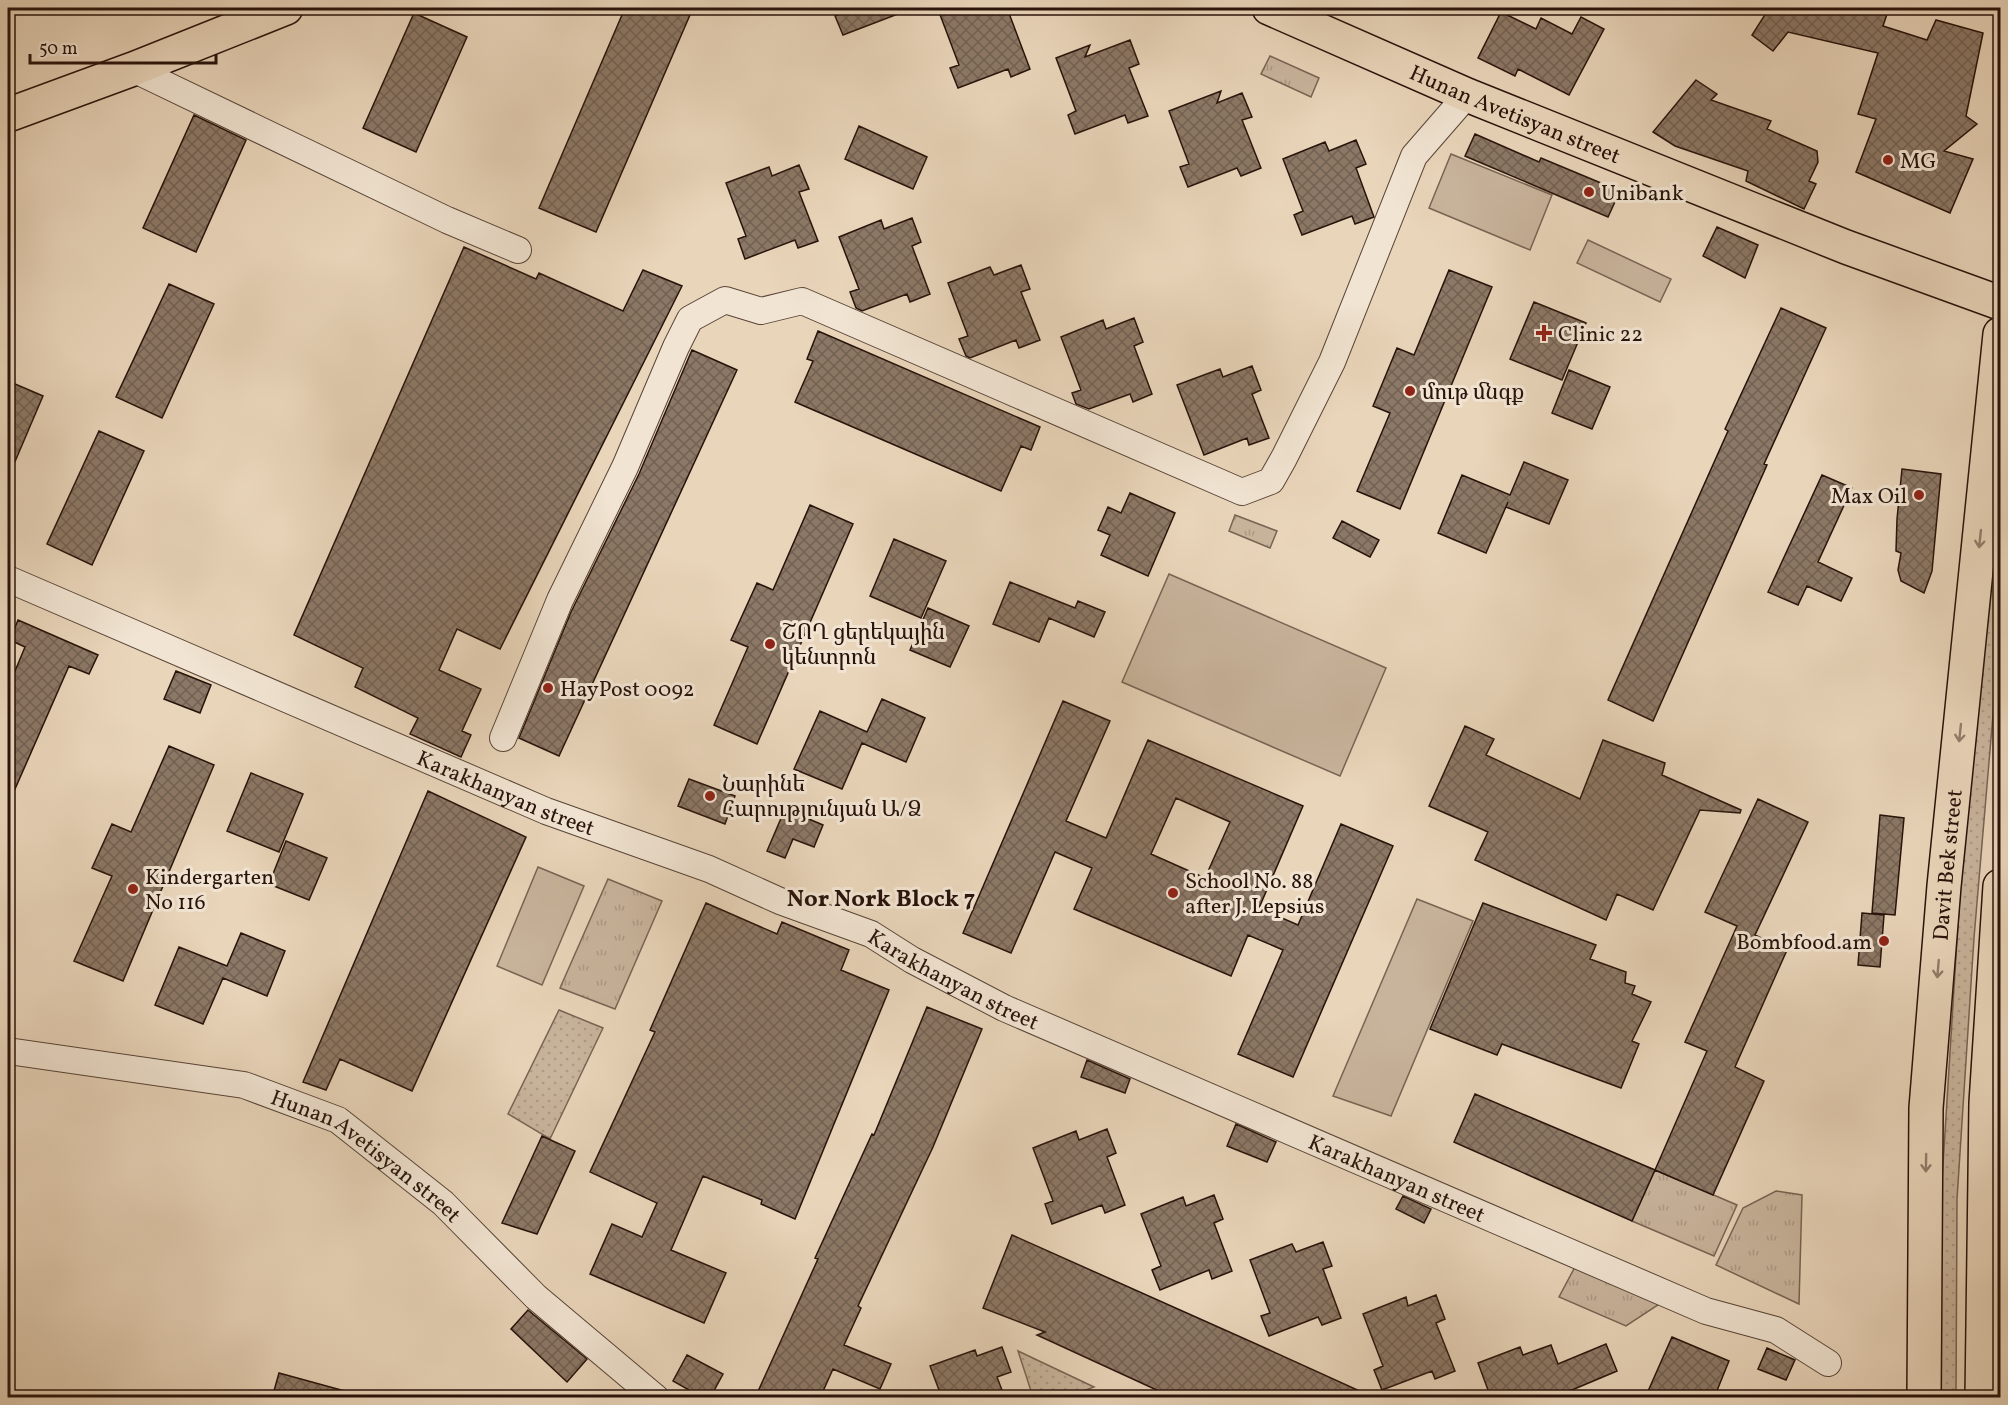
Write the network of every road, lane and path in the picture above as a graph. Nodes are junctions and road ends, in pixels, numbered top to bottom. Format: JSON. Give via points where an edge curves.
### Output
{"nodes":[{"id":1,"x":286,"y":8,"type":"edge"},
{"id":2,"x":1269,"y":8,"type":"edge"},
{"id":3,"x":133,"y":69,"type":"junction"},
{"id":4,"x":1467,"y":95,"type":"junction"},
{"id":5,"x":8,"y":115,"type":"edge"},
{"id":6,"x":518,"y":250,"type":"dead end"},
{"id":7,"x":2001,"y":303,"type":"edge"},
{"id":8,"x":2001,"y":334,"type":"edge"},
{"id":9,"x":8,"y":579,"type":"edge"},
{"id":10,"x":503,"y":738,"type":"dead end"},
{"id":11,"x":2001,"y":886,"type":"edge"},
{"id":12,"x":8,"y":1051,"type":"edge"},
{"id":13,"x":1828,"y":1364,"type":"dead end"},
{"id":14,"x":656,"y":1398,"type":"edge"},
{"id":15,"x":1923,"y":1398,"type":"edge"},
{"id":16,"x":1982,"y":1398,"type":"edge"}],
"edges":[{"from":1,"to":3,"type":"main road"},
{"from":2,"to":4,"type":"main road","name":"Hunan Avetisyan street"},
{"from":3,"to":5,"type":"main road"},
{"from":3,"to":6,"type":"street","via":[[447,220]]},
{"from":4,"to":7,"type":"main road","name":"Hunan Avetisyan street","via":[[1827,240]]},
{"from":4,"to":10,"type":"street","via":[[1414,156],[1332,362],[1271,481],[1242,492],[802,301],[761,310],[725,300],[690,319],[625,467],[560,600]]},
{"from":8,"to":15,"type":"main road","name":"Davit Bek street","one_way":true,"via":[[1944,886],[1926,1108]]},
{"from":9,"to":13,"type":"street","name":"Karakhanyan street","via":[[546,811],[709,869],[780,901],[870,934],[1004,1008],[1706,1311],[1776,1330]]},
{"from":11,"to":16,"type":"main road","via":[[1986,1103]]},
{"from":12,"to":14,"type":"street","name":"Hunan Avetisyan street","via":[[244,1085],[338,1120],[443,1203],[536,1297]]}]}
